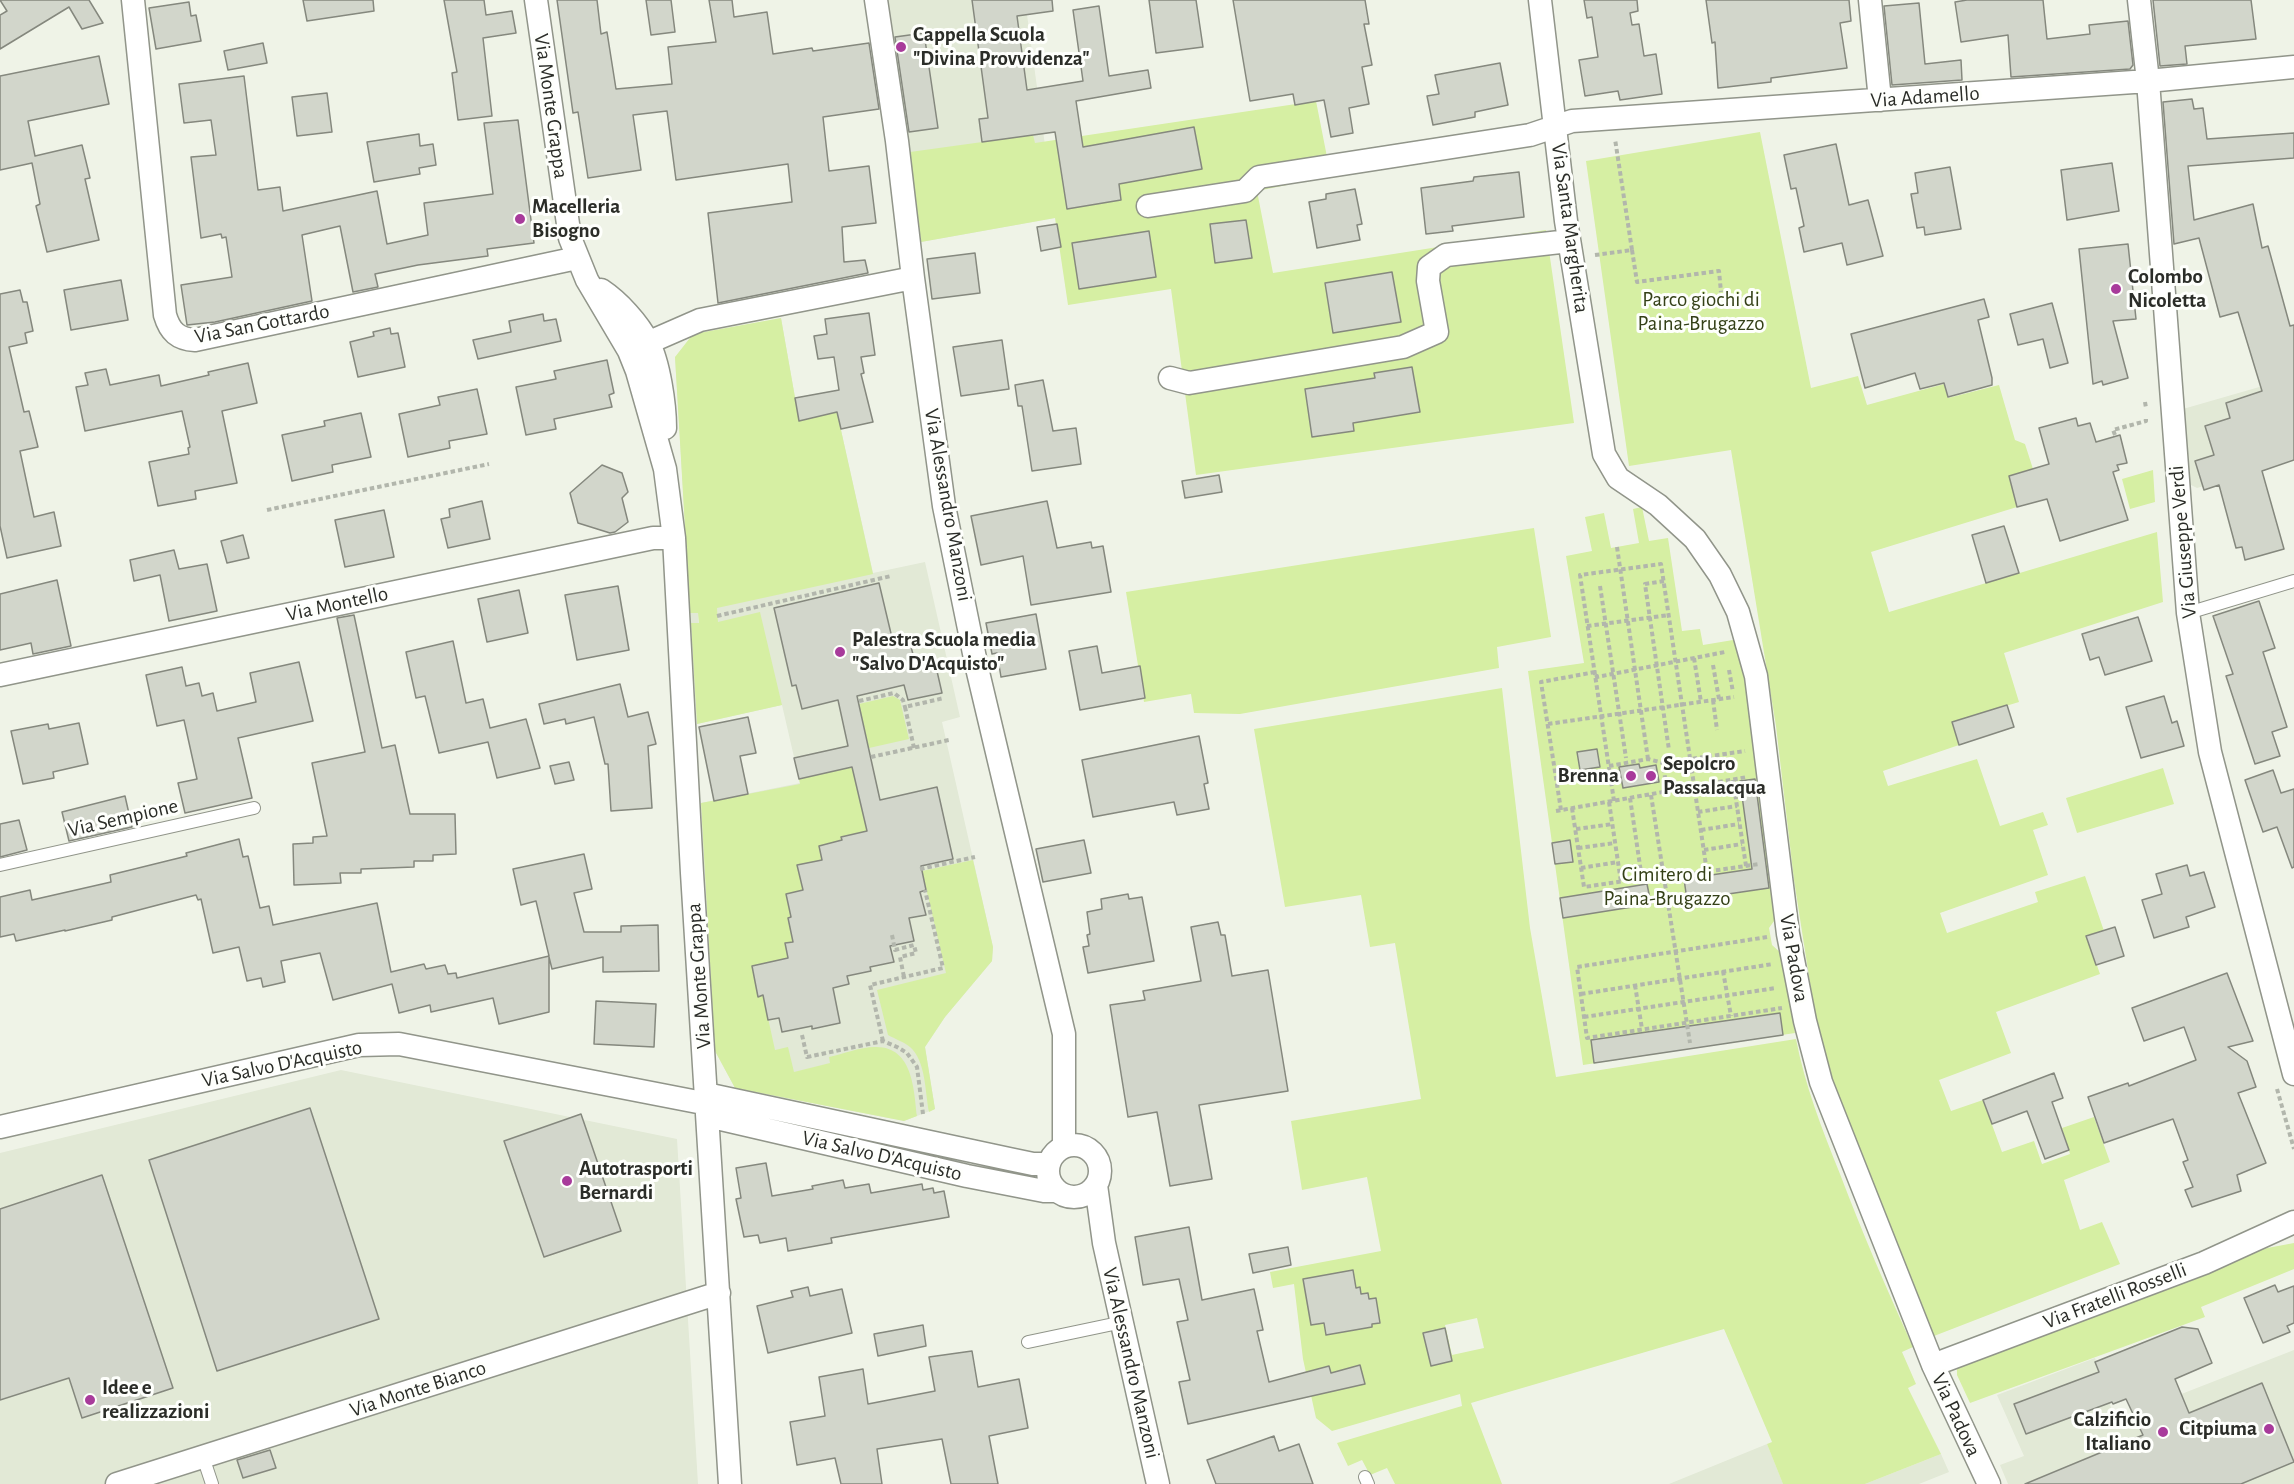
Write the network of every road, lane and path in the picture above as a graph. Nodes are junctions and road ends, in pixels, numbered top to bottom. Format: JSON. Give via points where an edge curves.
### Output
{"nodes":[{"id":1,"x":133,"y":0,"type":"edge"},
{"id":2,"x":536,"y":0,"type":"edge"},
{"id":3,"x":876,"y":0,"type":"edge"},
{"id":4,"x":1540,"y":0,"type":"edge"},
{"id":5,"x":1870,"y":0,"type":"edge"},
{"id":6,"x":2139,"y":0,"type":"edge"},
{"id":7,"x":2294,"y":67,"type":"edge"},
{"id":8,"x":2148,"y":81,"type":"junction"},
{"id":9,"x":1880,"y":100,"type":"junction"},
{"id":10,"x":1557,"y":127,"type":"junction"},
{"id":11,"x":1615,"y":139,"type":"dead end"},
{"id":12,"x":1148,"y":206,"type":"dead end"},
{"id":13,"x":1569,"y":241,"type":"junction"},
{"id":14,"x":1632,"y":250,"type":"junction"},
{"id":15,"x":1595,"y":255,"type":"dead end"},
{"id":16,"x":576,"y":258,"type":"junction"},
{"id":17,"x":913,"y":278,"type":"junction"},
{"id":18,"x":1721,"y":292,"type":"dead end"},
{"id":19,"x":639,"y":346,"type":"junction"},
{"id":20,"x":1170,"y":378,"type":"dead end"},
{"id":21,"x":2146,"y":419,"type":"dead end"},
{"id":22,"x":2115,"y":435,"type":"dead end"},
{"id":23,"x":1604,"y":454,"type":"joint"},
{"id":24,"x":489,"y":464,"type":"dead end"},
{"id":25,"x":267,"y":510,"type":"dead end"},
{"id":26,"x":674,"y":538,"type":"junction"},
{"id":27,"x":1617,"y":547,"type":"dead end"},
{"id":28,"x":1620,"y":570,"type":"junction"},
{"id":29,"x":891,"y":576,"type":"dead end"},
{"id":30,"x":1664,"y":581,"type":"junction"},
{"id":31,"x":2294,"y":581,"type":"edge"},
{"id":32,"x":1600,"y":586,"type":"dead end"},
{"id":33,"x":2188,"y":613,"type":"junction"},
{"id":34,"x":1669,"y":615,"type":"junction"},
{"id":35,"x":717,"y":616,"type":"dead end"},
{"id":36,"x":1649,"y":618,"type":"junction"},
{"id":37,"x":1628,"y":621,"type":"junction"},
{"id":38,"x":1605,"y":624,"type":"junction"},
{"id":39,"x":1587,"y":626,"type":"junction"},
{"id":40,"x":1725,"y":652,"type":"dead end"},
{"id":41,"x":1694,"y":658,"type":"junction"},
{"id":42,"x":1675,"y":662,"type":"junction"},
{"id":43,"x":1657,"y":665,"type":"junction"},
{"id":44,"x":1713,"y":665,"type":"dead end"},
{"id":45,"x":1635,"y":670,"type":"junction"},
{"id":46,"x":1595,"y":672,"type":"junction"},
{"id":47,"x":1613,"y":674,"type":"junction"},
{"id":48,"x":0,"y":675,"type":"edge"},
{"id":49,"x":1734,"y":697,"type":"dead end"},
{"id":50,"x":944,"y":698,"type":"dead end"},
{"id":51,"x":1719,"y":699,"type":"junction"},
{"id":52,"x":1713,"y":700,"type":"junction"},
{"id":53,"x":859,"y":701,"type":"dead end"},
{"id":54,"x":1701,"y":702,"type":"junction"},
{"id":55,"x":1682,"y":705,"type":"junction"},
{"id":56,"x":905,"y":707,"type":"junction"},
{"id":57,"x":1663,"y":708,"type":"junction"},
{"id":58,"x":1641,"y":711,"type":"junction"},
{"id":59,"x":1619,"y":714,"type":"junction"},
{"id":60,"x":1601,"y":716,"type":"junction"},
{"id":61,"x":1548,"y":724,"type":"junction"},
{"id":62,"x":1717,"y":730,"type":"dead end"},
{"id":63,"x":949,"y":740,"type":"dead end"},
{"id":64,"x":914,"y":748,"type":"junction"},
{"id":65,"x":1669,"y":750,"type":"dead end"},
{"id":66,"x":1745,"y":751,"type":"dead end"},
{"id":67,"x":871,"y":757,"type":"dead end"},
{"id":68,"x":1626,"y":758,"type":"dead end"},
{"id":69,"x":1648,"y":759,"type":"junction"},
{"id":70,"x":1690,"y":759,"type":"junction"},
{"id":71,"x":1663,"y":764,"type":"junction"},
{"id":72,"x":1609,"y":766,"type":"junction"},
{"id":73,"x":1694,"y":787,"type":"junction"},
{"id":74,"x":1667,"y":792,"type":"junction"},
{"id":75,"x":1651,"y":795,"type":"junction"},
{"id":76,"x":1630,"y":798,"type":"junction"},
{"id":77,"x":1612,"y":801,"type":"junction"},
{"id":78,"x":1737,"y":806,"type":"junction"},
{"id":79,"x":254,"y":808,"type":"dead end"},
{"id":80,"x":1572,"y":808,"type":"junction"},
{"id":81,"x":1698,"y":812,"type":"junction"},
{"id":82,"x":1613,"y":824,"type":"junction"},
{"id":83,"x":1739,"y":824,"type":"junction"},
{"id":84,"x":1576,"y":829,"type":"junction"},
{"id":85,"x":1701,"y":830,"type":"junction"},
{"id":86,"x":1615,"y":843,"type":"junction"},
{"id":87,"x":1742,"y":844,"type":"junction"},
{"id":88,"x":1578,"y":848,"type":"junction"},
{"id":89,"x":1704,"y":850,"type":"junction"},
{"id":90,"x":975,"y":856,"type":"dead end"},
{"id":91,"x":1618,"y":862,"type":"junction"},
{"id":92,"x":1763,"y":864,"type":"dead end"},
{"id":93,"x":0,"y":866,"type":"edge"},
{"id":94,"x":1746,"y":866,"type":"junction"},
{"id":95,"x":1581,"y":868,"type":"junction"},
{"id":96,"x":920,"y":869,"type":"dead end"},
{"id":97,"x":1707,"y":872,"type":"junction"},
{"id":98,"x":1664,"y":877,"type":"junction"},
{"id":99,"x":1642,"y":879,"type":"junction"},
{"id":100,"x":1621,"y":882,"type":"junction"},
{"id":101,"x":925,"y":890,"type":"dead end"},
{"id":102,"x":892,"y":935,"type":"dead end"},
{"id":103,"x":1770,"y":937,"type":"dead end"},
{"id":104,"x":1676,"y":952,"type":"junction"},
{"id":105,"x":1723,"y":971,"type":"junction"},
{"id":106,"x":1776,"y":972,"type":"dead end"},
{"id":107,"x":904,"y":977,"type":"junction"},
{"id":108,"x":1680,"y":978,"type":"junction"},
{"id":109,"x":1777,"y":980,"type":"dead end"},
{"id":110,"x":1635,"y":985,"type":"junction"},
{"id":111,"x":1778,"y":987,"type":"junction"},
{"id":112,"x":1581,"y":994,"type":"junction"},
{"id":113,"x":1727,"y":995,"type":"junction"},
{"id":114,"x":1684,"y":1002,"type":"junction"},
{"id":115,"x":1639,"y":1009,"type":"junction"},
{"id":116,"x":1731,"y":1016,"type":"junction"},
{"id":117,"x":1584,"y":1017,"type":"junction"},
{"id":118,"x":1687,"y":1023,"type":"junction"},
{"id":119,"x":1642,"y":1029,"type":"junction"},
{"id":120,"x":802,"y":1035,"type":"dead end"},
{"id":121,"x":883,"y":1041,"type":"junction"},
{"id":122,"x":1690,"y":1043,"type":"dead end"},
{"id":123,"x":2294,"y":1074,"type":"edge"},
{"id":124,"x":707,"y":1105,"type":"junction"},
{"id":125,"x":923,"y":1114,"type":"dead end"},
{"id":126,"x":0,"y":1127,"type":"edge"},
{"id":127,"x":1064,"y":1146,"type":"junction"},
{"id":128,"x":1048,"y":1164,"type":"junction"},
{"id":129,"x":1096,"y":1185,"type":"junction"},
{"id":130,"x":1066,"y":1194,"type":"junction"},
{"id":131,"x":2294,"y":1222,"type":"edge"},
{"id":132,"x":1104,"y":1243,"type":"junction"},
{"id":133,"x":719,"y":1293,"type":"junction"},
{"id":134,"x":1123,"y":1322,"type":"junction"},
{"id":135,"x":1028,"y":1342,"type":"dead end"},
{"id":136,"x":1933,"y":1365,"type":"junction"},
{"id":137,"x":203,"y":1457,"type":"junction"},
{"id":138,"x":117,"y":1484,"type":"edge"},
{"id":139,"x":212,"y":1484,"type":"edge"},
{"id":140,"x":730,"y":1484,"type":"edge"},
{"id":141,"x":1158,"y":1484,"type":"edge"},
{"id":142,"x":1989,"y":1484,"type":"edge"}],
"edges":[{"from":1,"to":16,"type":"street","name":"Via San Gottardo","via":[[165,315],[168,327],[176,335],[195,340]]},
{"from":2,"to":16,"type":"street","name":"Via Monte Grappa"},
{"from":3,"to":17,"type":"street","name":"Via Alessandro Manzoni"},
{"from":4,"to":10,"type":"street","name":"Via Santa Margherita"},
{"from":5,"to":9,"type":"street"},
{"from":6,"to":8,"type":"street","name":"Via Giuseppe Verdi"},
{"from":7,"to":8,"type":"street","name":"Via Adamello"},
{"from":8,"to":9,"type":"street","name":"Via Adamello"},
{"from":8,"to":33,"type":"street","name":"Via Giuseppe Verdi"},
{"from":9,"to":10,"type":"street","name":"Via Adamello","via":[[1572,121]]},
{"from":10,"to":12,"type":"street","name":"Via Adamello","via":[[1530,135],[1259,177],[1245,191]]},
{"from":10,"to":13,"type":"street","name":"Via Santa Margherita"},
{"from":11,"to":14,"type":"path"},
{"from":13,"to":20,"type":"street","via":[[1446,255],[1429,267],[1437,332],[1403,347],[1189,383]]},
{"from":13,"to":23,"type":"street","name":"Via Santa Margherita"},
{"from":14,"to":15,"type":"path"},
{"from":14,"to":18,"type":"path","via":[[1637,282],[1719,271]]},
{"from":16,"to":19,"type":"street","name":"Via Monte Grappa","via":[[587,280],[610,295]]},
{"from":17,"to":19,"type":"street","via":[[700,320]]},
{"from":17,"to":127,"type":"street","name":"Via Alessandro Manzoni","via":[[944,506],[977,668],[1064,1034]]},
{"from":19,"to":26,"type":"street","name":"Via Monte Grappa","via":[[665,410],[665,469]]},
{"from":21,"to":22,"type":"path","via":[[2113,430]]},
{"from":23,"to":136,"type":"street","name":"Via Padova","via":[[1618,478],[1658,505],[1695,539],[1720,575],[1738,612],[1756,676],[1788,934],[1804,1021],[1821,1082]]},
{"from":24,"to":25,"type":"path"},
{"from":26,"to":48,"type":"street","name":"Via Montello","via":[[653,538]]},
{"from":26,"to":124,"type":"street","name":"Via Monte Grappa"},
{"from":27,"to":28,"type":"path"},
{"from":28,"to":30,"type":"path","via":[[1661,564]]},
{"from":28,"to":37,"type":"path"},
{"from":28,"to":39,"type":"path","via":[[1580,575]]},
{"from":29,"to":35,"type":"path"},
{"from":30,"to":34,"type":"path"},
{"from":30,"to":36,"type":"path","via":[[1645,584]]},
{"from":31,"to":33,"type":"lane"},
{"from":32,"to":38,"type":"path"},
{"from":33,"to":123,"type":"street","name":"Via Giuseppe Verdi","via":[[2210,752]]},
{"from":34,"to":36,"type":"path"},
{"from":34,"to":42,"type":"path"},
{"from":36,"to":37,"type":"path"},
{"from":36,"to":43,"type":"path"},
{"from":37,"to":38,"type":"path"},
{"from":37,"to":45,"type":"path"},
{"from":38,"to":39,"type":"path"},
{"from":38,"to":47,"type":"path"},
{"from":39,"to":46,"type":"path"},
{"from":40,"to":41,"type":"path"},
{"from":41,"to":42,"type":"path"},
{"from":41,"to":54,"type":"path"},
{"from":42,"to":43,"type":"path"},
{"from":42,"to":55,"type":"path"},
{"from":43,"to":45,"type":"path"},
{"from":43,"to":57,"type":"path"},
{"from":44,"to":51,"type":"path"},
{"from":45,"to":47,"type":"path"},
{"from":45,"to":58,"type":"path"},
{"from":46,"to":47,"type":"path","via":[[1597,677]]},
{"from":46,"to":60,"type":"path"},
{"from":46,"to":61,"type":"path","via":[[1541,682]]},
{"from":47,"to":59,"type":"path"},
{"from":49,"to":51,"type":"path"},
{"from":50,"to":56,"type":"path"},
{"from":51,"to":52,"type":"path"},
{"from":52,"to":54,"type":"path"},
{"from":52,"to":62,"type":"path"},
{"from":53,"to":56,"type":"path","via":[[894,693]]},
{"from":54,"to":55,"type":"path"},
{"from":55,"to":57,"type":"path"},
{"from":55,"to":70,"type":"path"},
{"from":56,"to":64,"type":"path"},
{"from":57,"to":58,"type":"path"},
{"from":57,"to":65,"type":"path"},
{"from":58,"to":59,"type":"path"},
{"from":58,"to":69,"type":"path"},
{"from":59,"to":60,"type":"path"},
{"from":59,"to":68,"type":"path"},
{"from":60,"to":61,"type":"path"},
{"from":60,"to":72,"type":"path"},
{"from":61,"to":80,"type":"path","via":[[1558,810]]},
{"from":63,"to":64,"type":"path"},
{"from":64,"to":67,"type":"path"},
{"from":66,"to":70,"type":"path"},
{"from":69,"to":71,"type":"path"},
{"from":69,"to":72,"type":"path"},
{"from":70,"to":71,"type":"path"},
{"from":70,"to":73,"type":"path"},
{"from":71,"to":74,"type":"path"},
{"from":72,"to":77,"type":"path"},
{"from":73,"to":74,"type":"path"},
{"from":73,"to":78,"type":"path","via":[[1731,781]]},
{"from":73,"to":81,"type":"path"},
{"from":74,"to":75,"type":"path"},
{"from":75,"to":76,"type":"path"},
{"from":75,"to":98,"type":"path"},
{"from":76,"to":77,"type":"path"},
{"from":76,"to":99,"type":"path"},
{"from":77,"to":80,"type":"path"},
{"from":77,"to":82,"type":"path"},
{"from":78,"to":81,"type":"path"},
{"from":78,"to":83,"type":"path"},
{"from":79,"to":93,"type":"lane","name":"Via Sempione"},
{"from":80,"to":84,"type":"path"},
{"from":81,"to":85,"type":"path"},
{"from":82,"to":84,"type":"path"},
{"from":82,"to":86,"type":"path"},
{"from":83,"to":85,"type":"path"},
{"from":83,"to":87,"type":"path"},
{"from":84,"to":88,"type":"path"},
{"from":85,"to":89,"type":"path"},
{"from":86,"to":88,"type":"path"},
{"from":86,"to":91,"type":"path"},
{"from":87,"to":89,"type":"path"},
{"from":87,"to":94,"type":"path"},
{"from":88,"to":95,"type":"path"},
{"from":89,"to":97,"type":"path"},
{"from":90,"to":96,"type":"path"},
{"from":91,"to":95,"type":"path"},
{"from":91,"to":100,"type":"path"},
{"from":92,"to":94,"type":"path"},
{"from":94,"to":97,"type":"path"},
{"from":95,"to":100,"type":"path","via":[[1584,887]]},
{"from":97,"to":98,"type":"path"},
{"from":98,"to":99,"type":"path"},
{"from":98,"to":104,"type":"path"},
{"from":99,"to":100,"type":"path"},
{"from":101,"to":107,"type":"path","via":[[943,968]]},
{"from":102,"to":107,"type":"path","via":[[895,950],[914,945],[916,954],[900,957]]},
{"from":103,"to":104,"type":"path"},
{"from":104,"to":108,"type":"path"},
{"from":104,"to":112,"type":"path","via":[[1577,967]]},
{"from":105,"to":106,"type":"path","via":[[1774,963]]},
{"from":105,"to":108,"type":"path"},
{"from":105,"to":113,"type":"path"},
{"from":107,"to":121,"type":"path","via":[[870,985]]},
{"from":108,"to":110,"type":"path"},
{"from":108,"to":114,"type":"path"},
{"from":109,"to":111,"type":"path"},
{"from":110,"to":112,"type":"path"},
{"from":110,"to":115,"type":"path"},
{"from":111,"to":113,"type":"path"},
{"from":111,"to":116,"type":"path","via":[[1782,1008]]},
{"from":112,"to":117,"type":"path"},
{"from":113,"to":114,"type":"path"},
{"from":113,"to":116,"type":"path"},
{"from":114,"to":115,"type":"path"},
{"from":114,"to":118,"type":"path"},
{"from":115,"to":117,"type":"path"},
{"from":115,"to":119,"type":"path"},
{"from":116,"to":118,"type":"path"},
{"from":117,"to":119,"type":"path","via":[[1587,1038]]},
{"from":118,"to":119,"type":"path"},
{"from":118,"to":122,"type":"path"},
{"from":120,"to":121,"type":"path","via":[[807,1058]]},
{"from":121,"to":125,"type":"path","via":[[907,1053],[917,1067]]},
{"from":124,"to":126,"type":"street","name":"Via Salvo D'Acquisto","via":[[399,1044],[359,1045]]},
{"from":124,"to":128,"type":"street","name":"Via Salvo D'Acquisto"},
{"from":124,"to":130,"type":"street","name":"Via Salvo D'Acquisto","via":[[967,1176]]},
{"from":124,"to":133,"type":"street","name":"Via Monte Grappa"},
{"from":127,"to":128,"type":"street"},
{"from":127,"to":129,"type":"street","via":[[1073,1144],[1091,1151],[1099,1161]]},
{"from":128,"to":130,"type":"street","via":[[1049,1179]]},
{"from":129,"to":130,"type":"street","via":[[1087,1194]]},
{"from":129,"to":132,"type":"street","name":"Via Alessandro Manzoni"},
{"from":130,"to":132,"type":"street","name":"Via Alessandro Manzoni","via":[[1082,1203]]},
{"from":131,"to":136,"type":"street","name":"Via Fratelli Rosselli","via":[[2204,1263]]},
{"from":132,"to":134,"type":"street","name":"Via Alessandro Manzoni"},
{"from":133,"to":137,"type":"street","name":"Via Monte Bianco"},
{"from":133,"to":140,"type":"street","name":"Via Monte Grappa"},
{"from":134,"to":135,"type":"lane"},
{"from":134,"to":141,"type":"street","name":"Via Alessandro Manzoni"},
{"from":136,"to":142,"type":"street","name":"Via Padova"},
{"from":137,"to":138,"type":"street","name":"Via Monte Bianco"},
{"from":137,"to":139,"type":"lane"}]}
